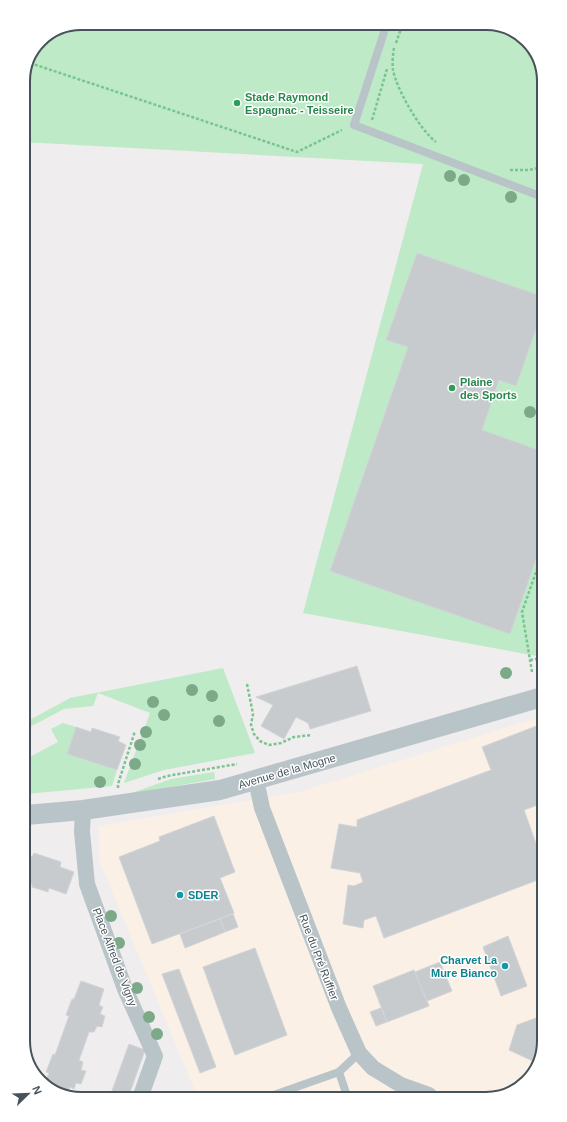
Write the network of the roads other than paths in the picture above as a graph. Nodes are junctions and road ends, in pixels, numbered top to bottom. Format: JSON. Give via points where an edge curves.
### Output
{"nodes":[{"id":1,"x":385,"y":30,"type":"edge"},
{"id":2,"x":537,"y":195,"type":"edge"},
{"id":3,"x":537,"y":698,"type":"edge"},
{"id":4,"x":256,"y":780,"type":"junction"},
{"id":5,"x":82,"y":810,"type":"junction"},
{"id":6,"x":30,"y":815,"type":"edge"},
{"id":7,"x":359,"y":1053,"type":"junction"},
{"id":8,"x":339,"y":1072,"type":"junction"},
{"id":9,"x":142,"y":1092,"type":"edge"},
{"id":10,"x":282,"y":1092,"type":"edge"},
{"id":11,"x":346,"y":1092,"type":"edge"},
{"id":12,"x":419,"y":1092,"type":"edge"}],
"edges":[{"from":1,"to":2,"type":"lane","via":[[354,125]]},
{"from":3,"to":4,"type":"street","name":"Avenue de la Mogne"},
{"from":4,"to":5,"type":"street","name":"Avenue de la Mogne","via":[[220,790]]},
{"from":4,"to":7,"type":"street","name":"Rue du Pré Ruffier","via":[[265,816],[339,1008]]},
{"from":5,"to":6,"type":"street","name":"Avenue de la Mogne"},
{"from":5,"to":9,"type":"street","name":"Place Alfred de Vigny","via":[[87,884],[125,989],[155,1056]]},
{"from":7,"to":8,"type":"lane"},
{"from":7,"to":12,"type":"street","name":"Rue du Pré Ruffier","via":[[373,1068]]},
{"from":8,"to":10,"type":"lane"},
{"from":8,"to":11,"type":"lane"}]}
